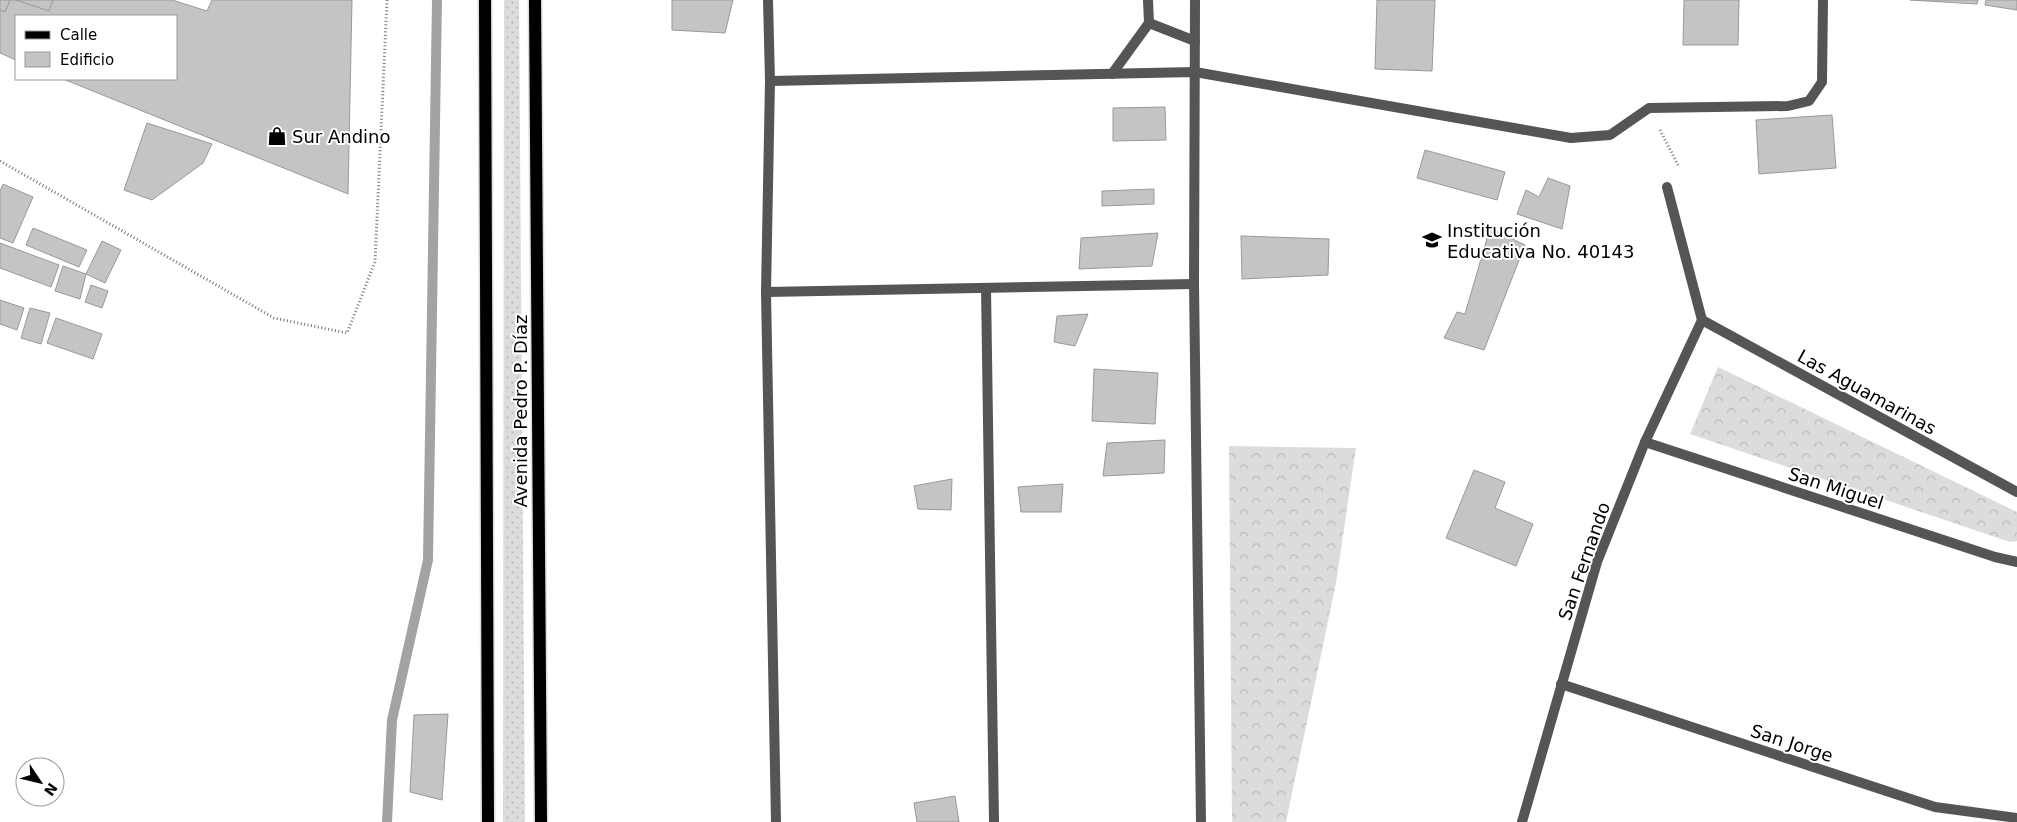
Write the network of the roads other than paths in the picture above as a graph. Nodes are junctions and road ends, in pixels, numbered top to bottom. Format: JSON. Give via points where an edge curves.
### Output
{"nodes":[{"id":1,"x":485,"y":0,"type":"edge"},
{"id":2,"x":536,"y":0,"type":"edge"},
{"id":3,"x":768,"y":0,"type":"edge"},
{"id":4,"x":1148,"y":0,"type":"edge"},
{"id":5,"x":1195,"y":0,"type":"edge"},
{"id":6,"x":1823,"y":0,"type":"edge"},
{"id":7,"x":1149,"y":23,"type":"junction"},
{"id":8,"x":1195,"y":41,"type":"junction"},
{"id":9,"x":1195,"y":72,"type":"junction"},
{"id":10,"x":1112,"y":74,"type":"junction"},
{"id":11,"x":770,"y":81,"type":"junction"},
{"id":12,"x":1667,"y":187,"type":"road end"},
{"id":13,"x":1194,"y":284,"type":"junction"},
{"id":14,"x":986,"y":288,"type":"junction"},
{"id":15,"x":766,"y":292,"type":"junction"},
{"id":16,"x":1702,"y":320,"type":"junction"},
{"id":17,"x":1646,"y":442,"type":"junction"},
{"id":18,"x":2017,"y":492,"type":"edge"},
{"id":19,"x":2017,"y":562,"type":"edge"},
{"id":20,"x":1561,"y":684,"type":"junction"},
{"id":21,"x":2017,"y":818,"type":"edge"},
{"id":22,"x":488,"y":822,"type":"edge"},
{"id":23,"x":542,"y":822,"type":"edge"},
{"id":24,"x":776,"y":822,"type":"edge"},
{"id":25,"x":994,"y":822,"type":"edge"},
{"id":26,"x":1201,"y":822,"type":"edge"},
{"id":27,"x":1522,"y":822,"type":"edge"}],
"edges":[{"from":1,"to":22,"type":"main road","name":"Avenida Pedro P. Díaz"},
{"from":2,"to":23,"type":"main road","name":"Avenida Pedro P. Díaz"},
{"from":3,"to":11,"type":"street"},
{"from":4,"to":7,"type":"street"},
{"from":5,"to":8,"type":"street"},
{"from":6,"to":9,"type":"street","via":[[1822,82],[1809,101],[1788,106],[1649,108],[1610,135],[1571,138]]},
{"from":7,"to":8,"type":"street"},
{"from":7,"to":10,"type":"street"},
{"from":8,"to":9,"type":"street"},
{"from":9,"to":10,"type":"street"},
{"from":9,"to":13,"type":"street"},
{"from":10,"to":11,"type":"street"},
{"from":11,"to":15,"type":"street"},
{"from":12,"to":16,"type":"street"},
{"from":13,"to":14,"type":"street"},
{"from":13,"to":26,"type":"street"},
{"from":14,"to":15,"type":"street"},
{"from":14,"to":25,"type":"street"},
{"from":15,"to":24,"type":"street"},
{"from":16,"to":17,"type":"street","name":"San Fernando"},
{"from":16,"to":18,"type":"street","name":"Las Aguamarinas"},
{"from":17,"to":19,"type":"street","name":"San Miguel"},
{"from":17,"to":20,"type":"street","name":"San Fernando","via":[[1597,562]]},
{"from":20,"to":21,"type":"street","name":"San Jorge","via":[[1935,807]]},
{"from":20,"to":27,"type":"street","name":"San Fernando"}]}
